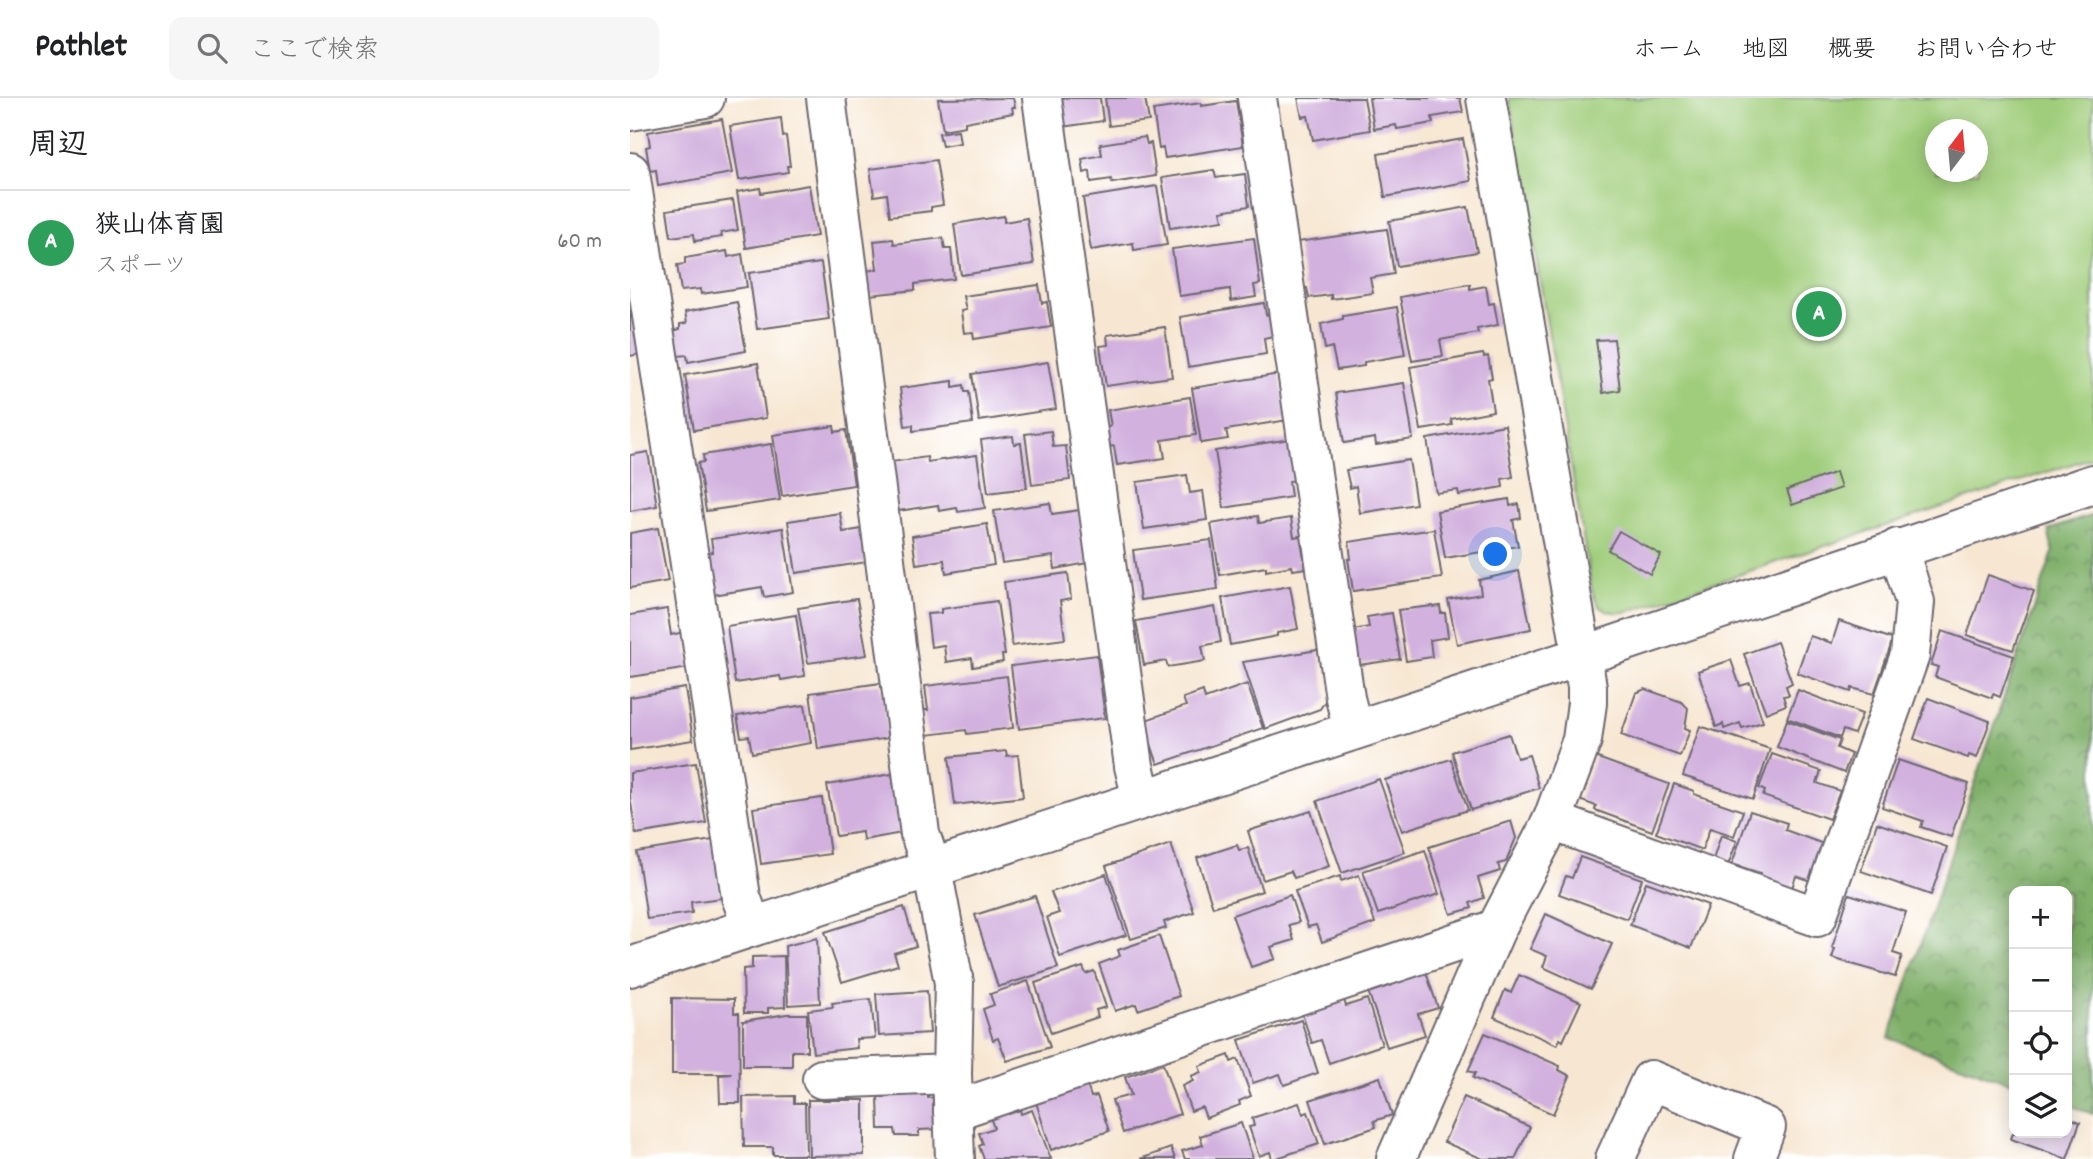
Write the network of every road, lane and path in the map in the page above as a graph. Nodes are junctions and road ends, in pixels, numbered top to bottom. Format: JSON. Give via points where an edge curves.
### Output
{"nodes":[{"id":1,"x":705,"y":98,"type":"edge"},
{"id":2,"x":826,"y":98,"type":"edge"},
{"id":3,"x":1042,"y":98,"type":"edge"},
{"id":4,"x":1257,"y":98,"type":"edge"},
{"id":5,"x":1486,"y":98,"type":"edge"},
{"id":6,"x":630,"y":111,"type":"edge"},
{"id":7,"x":630,"y":172,"type":"edge"},
{"id":8,"x":2093,"y":484,"type":"edge"},
{"id":9,"x":1898,"y":548,"type":"junction"},
{"id":10,"x":1582,"y":656,"type":"junction"},
{"id":11,"x":1353,"y":730,"type":"junction"},
{"id":12,"x":1142,"y":799,"type":"junction"},
{"id":13,"x":1552,"y":821,"type":"junction"},
{"id":14,"x":932,"y":869,"type":"junction"},
{"id":15,"x":752,"y":926,"type":"junction"},
{"id":16,"x":1496,"y":929,"type":"junction"},
{"id":17,"x":630,"y":967,"type":"edge"},
{"id":18,"x":822,"y":1079,"type":"dead end"},
{"id":19,"x":953,"y":1092,"type":"junction"},
{"id":20,"x":955,"y":1159,"type":"edge"},
{"id":21,"x":1396,"y":1159,"type":"edge"},
{"id":22,"x":1615,"y":1159,"type":"edge"},
{"id":23,"x":1754,"y":1159,"type":"edge"}],
"edges":[{"from":1,"to":6,"type":"street"},
{"from":2,"to":14,"type":"street","via":[[920,834]]},
{"from":3,"to":12,"type":"street"},
{"from":4,"to":11,"type":"street"},
{"from":5,"to":10,"type":"street"},
{"from":7,"to":15,"type":"street","via":[[741,897]]},
{"from":8,"to":9,"type":"street"},
{"from":9,"to":10,"type":"street"},
{"from":9,"to":13,"type":"street","via":[[1915,602],[1910,655],[1817,917]]},
{"from":10,"to":11,"type":"street"},
{"from":10,"to":13,"type":"street","via":[[1587,703],[1582,740]]},
{"from":11,"to":12,"type":"street"},
{"from":12,"to":14,"type":"street"},
{"from":13,"to":16,"type":"street"},
{"from":14,"to":15,"type":"street"},
{"from":14,"to":19,"type":"street","via":[[954,983]]},
{"from":15,"to":17,"type":"street"},
{"from":16,"to":19,"type":"street"},
{"from":16,"to":21,"type":"street"},
{"from":18,"to":19,"type":"street"},
{"from":19,"to":20,"type":"street"},
{"from":22,"to":23,"type":"street","via":[[1651,1080],[1766,1127]]}]}
